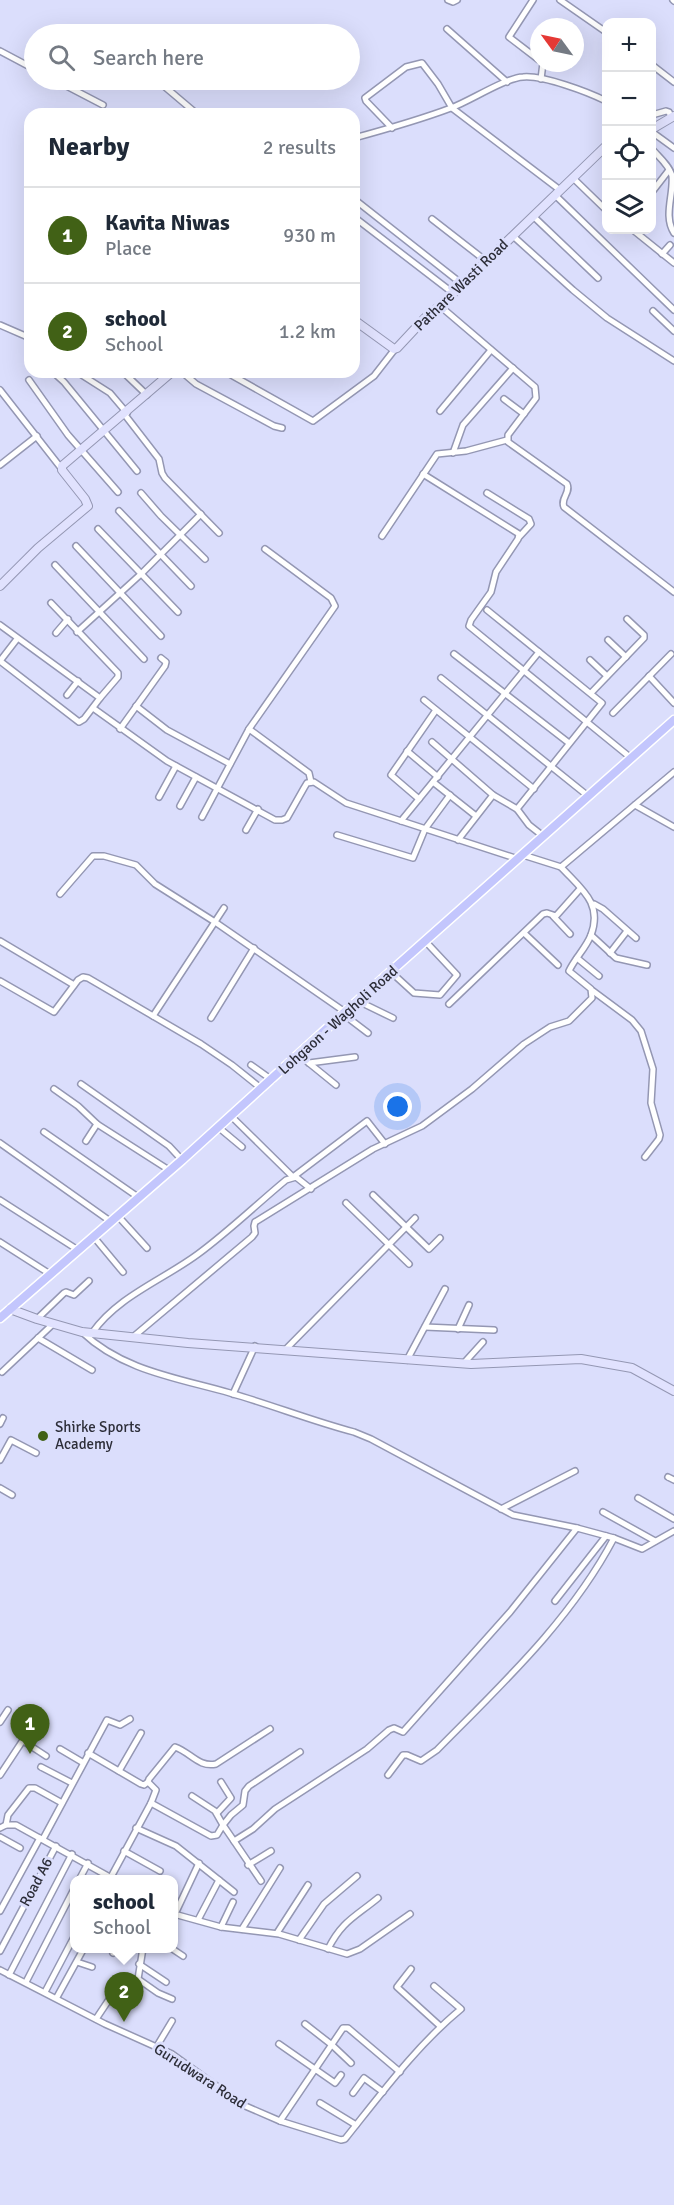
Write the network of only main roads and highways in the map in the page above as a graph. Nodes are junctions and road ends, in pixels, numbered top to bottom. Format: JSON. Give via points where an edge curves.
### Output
{"nodes":[{"id":1,"x":673,"y":722,"type":"edge"},
{"id":2,"x":0,"y":1318,"type":"edge"}],
"edges":[{"from":1,"to":2,"type":"main road","name":"Lohgaon - Wagholi Road"}]}
